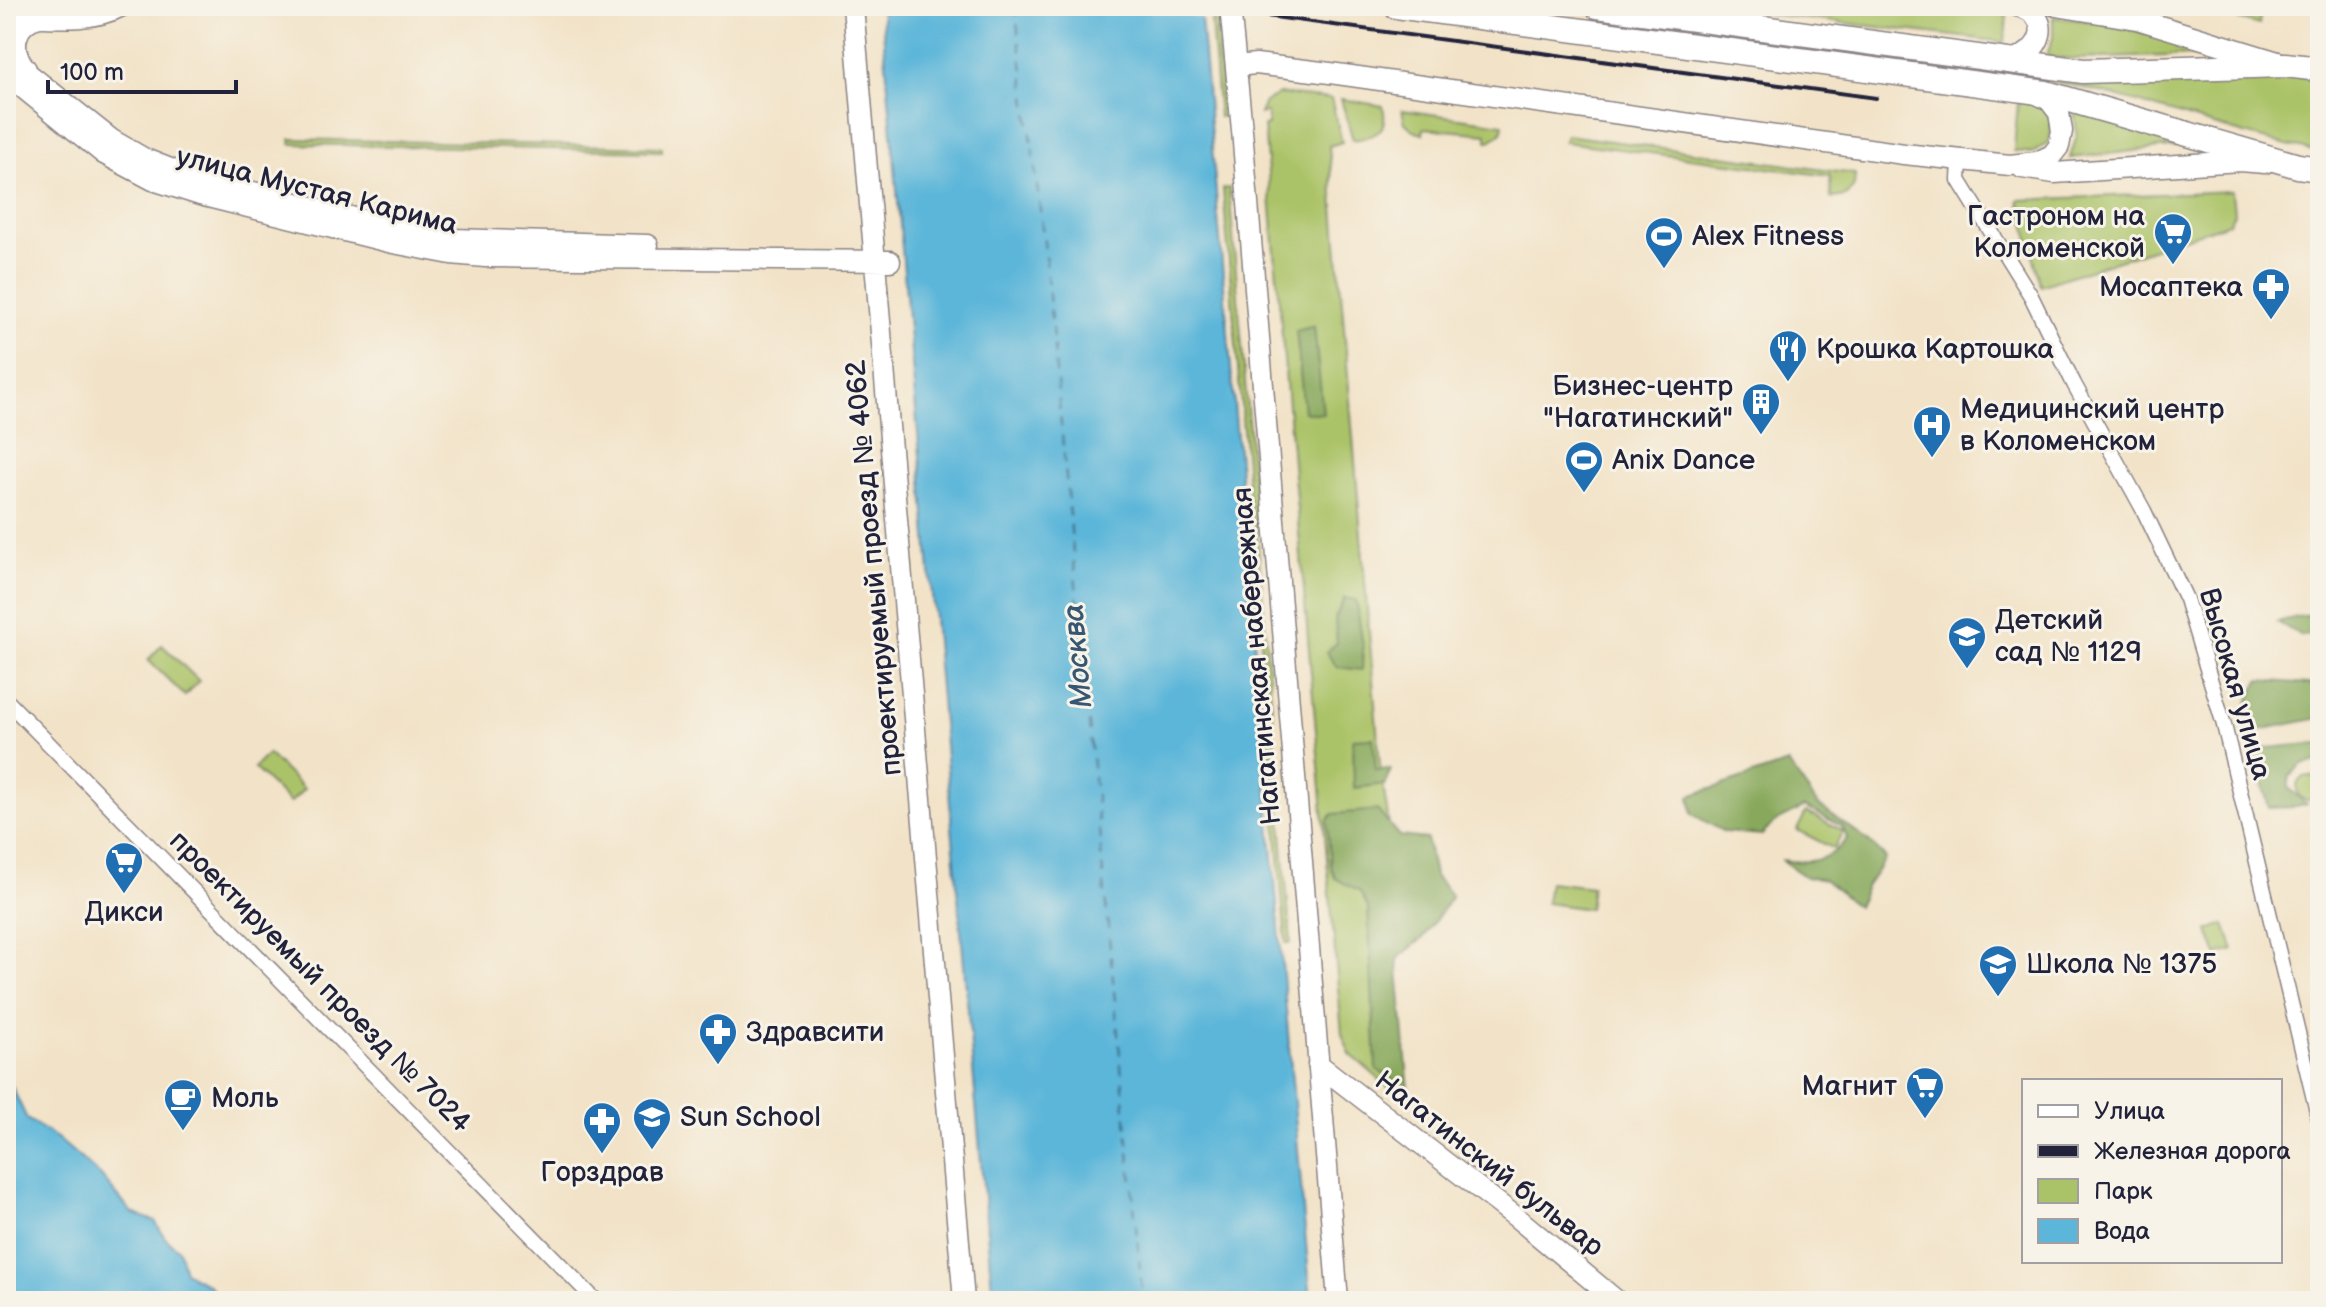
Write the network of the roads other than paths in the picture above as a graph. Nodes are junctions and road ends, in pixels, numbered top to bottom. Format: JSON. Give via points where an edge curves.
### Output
{"nodes":[{"id":1,"x":122,"y":6,"type":"edge"},
{"id":2,"x":853,"y":6,"type":"edge"},
{"id":3,"x":867,"y":6,"type":"edge"},
{"id":4,"x":1230,"y":6,"type":"edge"},
{"id":5,"x":1396,"y":6,"type":"edge"},
{"id":6,"x":1597,"y":6,"type":"edge"},
{"id":7,"x":2017,"y":6,"type":"edge"},
{"id":8,"x":2056,"y":6,"type":"edge"},
{"id":9,"x":2138,"y":13,"type":"edge"},
{"id":10,"x":6,"y":15,"type":"edge"},
{"id":11,"x":42,"y":16,"type":"junction"},
{"id":12,"x":6,"y":56,"type":"edge"},
{"id":13,"x":2004,"y":62,"type":"junction"},
{"id":14,"x":2285,"y":65,"type":"junction"},
{"id":15,"x":1236,"y":66,"type":"junction"},
{"id":16,"x":2320,"y":69,"type":"edge"},
{"id":17,"x":29,"y":72,"type":"junction"},
{"id":18,"x":6,"y":74,"type":"edge"},
{"id":19,"x":2031,"y":91,"type":"junction"},
{"id":20,"x":1960,"y":160,"type":"junction"},
{"id":21,"x":2010,"y":165,"type":"junction"},
{"id":22,"x":2309,"y":167,"type":"edge"},
{"id":23,"x":883,"y":255,"type":"junction"},
{"id":24,"x":6,"y":700,"type":"edge"},
{"id":25,"x":1318,"y":1064,"type":"junction"},
{"id":26,"x":1320,"y":1092,"type":"junction"},
{"id":27,"x":1356,"y":1093,"type":"junction"},
{"id":28,"x":2320,"y":1124,"type":"edge"},
{"id":29,"x":596,"y":1301,"type":"edge"},
{"id":30,"x":964,"y":1301,"type":"edge"},
{"id":31,"x":1338,"y":1301,"type":"edge"},
{"id":32,"x":1617,"y":1301,"type":"edge"}],
"edges":[{"from":1,"to":11,"type":"main road","via":[[104,16]]},
{"from":2,"to":23,"type":"main road","name":"проектируемый проезд № 4062"},
{"from":3,"to":23,"type":"main road","name":"проектируемый проезд № 4062"},
{"from":4,"to":15,"type":"main road","name":"Нагатинская набережная"},
{"from":5,"to":19,"type":"main road"},
{"from":6,"to":13,"type":"main road"},
{"from":7,"to":13,"type":"main road","via":[[2036,18],[2038,42],[2022,58]]},
{"from":8,"to":9,"type":"main road"},
{"from":9,"to":14,"type":"main road"},
{"from":10,"to":11,"type":"main road"},
{"from":11,"to":17,"type":"main road","via":[[25,22],[17,35],[18,56]]},
{"from":12,"to":17,"type":"main road","name":"улица Мустая Карима"},
{"from":13,"to":14,"type":"main road","via":[[2083,71]]},
{"from":14,"to":16,"type":"main road"},
{"from":15,"to":20,"type":"main road","via":[[1386,80]]},
{"from":15,"to":25,"type":"main road","name":"Нагатинская набережная"},
{"from":17,"to":23,"type":"main road","name":"улица Мустая Карима","via":[[112,140],[173,171],[418,233],[486,241]]},
{"from":18,"to":23,"type":"main road","name":"улица Мустая Карима","via":[[82,138],[138,174],[200,195],[404,245],[485,257]]},
{"from":19,"to":21,"type":"main road","via":[[2056,107],[2061,139],[2048,157]]},
{"from":19,"to":22,"type":"main road"},
{"from":20,"to":21,"type":"main road"},
{"from":20,"to":28,"type":"street","name":"Высокая улица","via":[[1959,180],[2031,296],[2186,599],[2224,725]]},
{"from":21,"to":22,"type":"main road","via":[[2047,173],[2240,161]]},
{"from":23,"to":30,"type":"main road","name":"проектируемый проезд № 4062","via":[[947,936],[947,1126]]},
{"from":24,"to":29,"type":"street","name":"проектируемый проезд № 7024"},
{"from":25,"to":26,"type":"main road","name":"Нагатинская набережная"},
{"from":25,"to":27,"type":"main road"},
{"from":26,"to":27,"type":"main road","name":"Нагатинский бульвар"},
{"from":26,"to":31,"type":"main road","name":"Нагатинская набережная"},
{"from":27,"to":32,"type":"main road","name":"Нагатинский бульвар"}]}
